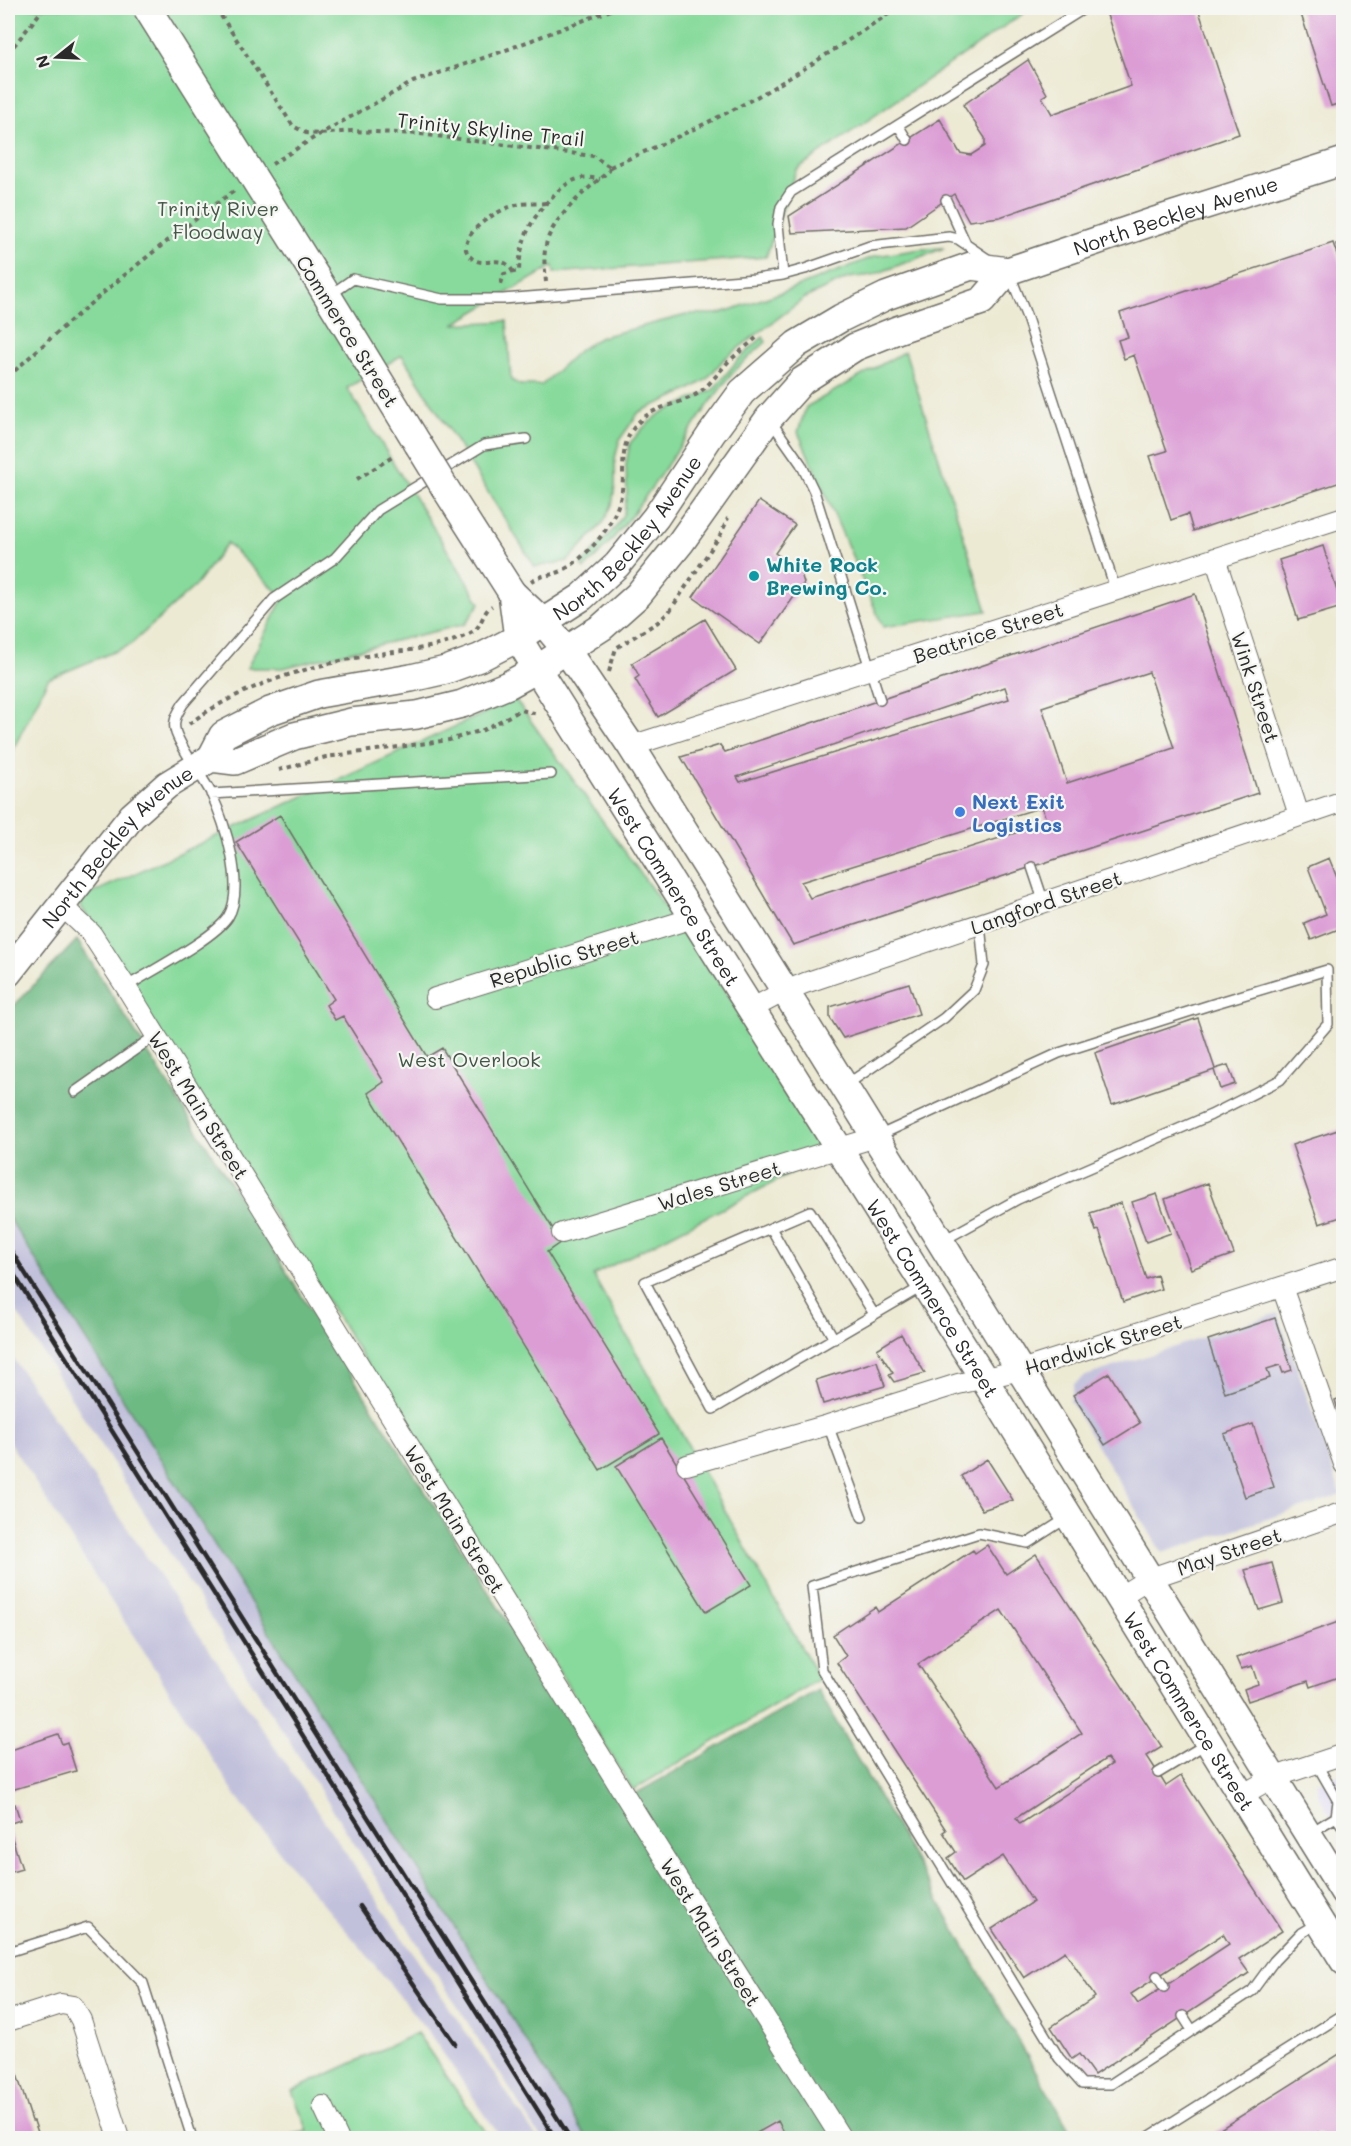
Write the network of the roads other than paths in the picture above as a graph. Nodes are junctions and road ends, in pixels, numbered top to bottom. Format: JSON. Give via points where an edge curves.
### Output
{"nodes":[{"id":1,"x":147,"y":8,"type":"edge"},
{"id":2,"x":1085,"y":8,"type":"edge"},
{"id":3,"x":898,"y":125,"type":"junction"},
{"id":4,"x":907,"y":140,"type":"dead end"},
{"id":5,"x":1344,"y":161,"type":"edge"},
{"id":6,"x":946,"y":200,"type":"dead end"},
{"id":7,"x":967,"y":246,"type":"junction"},
{"id":8,"x":1008,"y":271,"type":"junction"},
{"id":9,"x":783,"y":275,"type":"junction"},
{"id":10,"x":321,"y":287,"type":"junction"},
{"id":11,"x":741,"y":392,"type":"junction"},
{"id":12,"x":769,"y":418,"type":"junction"},
{"id":13,"x":526,"y":439,"type":"dead end"},
{"id":14,"x":1344,"y":517,"type":"edge"},
{"id":15,"x":1215,"y":558,"type":"junction"},
{"id":16,"x":1116,"y":591,"type":"junction"},
{"id":17,"x":512,"y":593,"type":"junction"},
{"id":18,"x":543,"y":622,"type":"junction"},
{"id":19,"x":518,"y":638,"type":"junction"},
{"id":20,"x":567,"y":651,"type":"junction"},
{"id":21,"x":537,"y":669,"type":"junction"},
{"id":22,"x":871,"y":670,"type":"junction"},
{"id":23,"x":880,"y":700,"type":"dead end"},
{"id":24,"x":631,"y":746,"type":"junction"},
{"id":25,"x":203,"y":762,"type":"junction"},
{"id":26,"x":552,"y":774,"type":"dead end"},
{"id":27,"x":211,"y":794,"type":"junction"},
{"id":28,"x":1344,"y":801,"type":"edge"},
{"id":29,"x":1299,"y":815,"type":"junction"},
{"id":30,"x":1032,"y":867,"type":"dead end"},
{"id":31,"x":1044,"y":903,"type":"junction"},
{"id":32,"x":61,"y":905,"type":"junction"},
{"id":33,"x":693,"y":918,"type":"junction"},
{"id":34,"x":980,"y":924,"type":"junction"},
{"id":35,"x":8,"y":973,"type":"edge"},
{"id":36,"x":126,"y":987,"type":"junction"},
{"id":37,"x":785,"y":991,"type":"junction"},
{"id":38,"x":435,"y":998,"type":"dead end"},
{"id":39,"x":751,"y":1009,"type":"junction"},
{"id":40,"x":156,"y":1035,"type":"junction"},
{"id":41,"x":844,"y":1087,"type":"junction"},
{"id":42,"x":75,"y":1092,"type":"dead end"},
{"id":43,"x":876,"y":1137,"type":"junction"},
{"id":44,"x":839,"y":1149,"type":"junction"},
{"id":45,"x":771,"y":1227,"type":"junction"},
{"id":46,"x":562,"y":1233,"type":"dead end"},
{"id":47,"x":940,"y":1242,"type":"junction"},
{"id":48,"x":1344,"y":1267,"type":"edge"},
{"id":49,"x":925,"y":1285,"type":"junction"},
{"id":50,"x":1282,"y":1287,"type":"junction"},
{"id":51,"x":874,"y":1314,"type":"junction"},
{"id":52,"x":834,"y":1339,"type":"junction"},
{"id":53,"x":1021,"y":1370,"type":"junction"},
{"id":54,"x":984,"y":1379,"type":"junction"},
{"id":55,"x":828,"y":1425,"type":"junction"},
{"id":56,"x":1344,"y":1464,"type":"edge"},
{"id":57,"x":687,"y":1465,"type":"dead end"},
{"id":58,"x":1344,"y":1512,"type":"edge"},
{"id":59,"x":1069,"y":1516,"type":"junction"},
{"id":60,"x":862,"y":1517,"type":"dead end"},
{"id":61,"x":1148,"y":1579,"type":"junction"},
{"id":62,"x":1119,"y":1597,"type":"junction"},
{"id":63,"x":1208,"y":1743,"type":"junction"},
{"id":64,"x":1344,"y":1754,"type":"edge"},
{"id":65,"x":1316,"y":1762,"type":"junction"},
{"id":66,"x":1158,"y":1773,"type":"dead end"},
{"id":67,"x":1272,"y":1778,"type":"junction"},
{"id":68,"x":1242,"y":1795,"type":"junction"},
{"id":69,"x":1336,"y":1817,"type":"junction"},
{"id":70,"x":1344,"y":1828,"type":"edge"},
{"id":71,"x":1307,"y":1833,"type":"junction"},
{"id":72,"x":1343,"y":1892,"type":"edge"},
{"id":73,"x":1320,"y":1922,"type":"junction"},
{"id":74,"x":8,"y":1952,"type":"edge"},
{"id":75,"x":1344,"y":1960,"type":"edge"},
{"id":76,"x":1157,"y":1977,"type":"dead end"},
{"id":77,"x":1164,"y":1987,"type":"dead end"},
{"id":78,"x":1344,"y":2014,"type":"edge"},
{"id":79,"x":1183,"y":2016,"type":"dead end"},
{"id":80,"x":8,"y":2021,"type":"edge"},
{"id":81,"x":1192,"y":2030,"type":"junction"},
{"id":82,"x":323,"y":2106,"type":"dead end"},
{"id":83,"x":119,"y":2139,"type":"edge"},
{"id":84,"x":192,"y":2139,"type":"edge"},
{"id":85,"x":338,"y":2139,"type":"edge"},
{"id":86,"x":841,"y":2139,"type":"edge"},
{"id":87,"x":1147,"y":2139,"type":"edge"}],
"edges":[{"from":1,"to":10,"type":"main road","name":"Commerce Street","bridge":true},
{"from":2,"to":3,"type":"lane"},
{"from":3,"to":4,"type":"lane"},
{"from":3,"to":9,"type":"lane","via":[[791,192],[781,207],[778,224]]},
{"from":5,"to":8,"type":"main road","name":"North Beckley Avenue"},
{"from":6,"to":7,"type":"lane"},
{"from":7,"to":8,"type":"lane"},
{"from":7,"to":9,"type":"lane","via":[[949,237],[888,243]]},
{"from":8,"to":11,"type":"main road","name":"North Beckley Avenue","via":[[971,266],[886,296],[797,344]]},
{"from":8,"to":12,"type":"main road","name":"North Beckley Avenue","via":[[982,301],[855,346],[802,381]]},
{"from":8,"to":16,"type":"lane"},
{"from":9,"to":10,"type":"lane","via":[[503,299],[442,299],[353,279]]},
{"from":10,"to":17,"type":"main road","name":"Commerce Street","bridge":true},
{"from":11,"to":12,"type":"main road"},
{"from":11,"to":18,"type":"main road","name":"North Beckley Avenue","via":[[656,518],[617,565],[582,597]]},
{"from":12,"to":20,"type":"main road","name":"North Beckley Avenue","via":[[681,542],[638,595]]},
{"from":12,"to":22,"type":"lane","via":[[801,464],[814,491]]},
{"from":13,"to":25,"type":"lane","via":[[484,445],[378,510],[335,558],[274,599],[174,719],[176,734]]},
{"from":14,"to":15,"type":"street","name":"Beatrice Street"},
{"from":15,"to":16,"type":"street","name":"Beatrice Street"},
{"from":15,"to":29,"type":"street","name":"Wink Street"},
{"from":16,"to":22,"type":"street","name":"Beatrice Street"},
{"from":17,"to":18,"type":"main road","name":"Commerce Street"},
{"from":17,"to":19,"type":"main road","name":"Commerce Street"},
{"from":18,"to":19,"type":"main road","name":"North Beckley Avenue"},
{"from":18,"to":20,"type":"main road","name":"West Commerce Street"},
{"from":19,"to":21,"type":"main road","name":"West Commerce Street"},
{"from":19,"to":25,"type":"main road","name":"North Beckley Avenue","via":[[447,670],[319,694],[270,711],[223,735]]},
{"from":20,"to":21,"type":"main road","name":"North Beckley Avenue"},
{"from":20,"to":24,"type":"main road","name":"West Commerce Street"},
{"from":21,"to":25,"type":"main road","name":"North Beckley Avenue","via":[[462,704],[417,715],[351,722],[294,736],[235,761]]},
{"from":21,"to":33,"type":"main road","name":"West Commerce Street"},
{"from":22,"to":23,"type":"lane"},
{"from":22,"to":24,"type":"street","name":"Beatrice Street"},
{"from":24,"to":37,"type":"main road","name":"West Commerce Street"},
{"from":25,"to":27,"type":"lane"},
{"from":25,"to":32,"type":"main road","name":"North Beckley Avenue","via":[[167,785],[132,816]]},
{"from":26,"to":27,"type":"lane"},
{"from":27,"to":36,"type":"lane","via":[[230,846],[235,894],[228,917],[197,944]]},
{"from":28,"to":29,"type":"street","name":"Langford Street"},
{"from":29,"to":31,"type":"street","name":"Langford Street"},
{"from":30,"to":31,"type":"lane"},
{"from":31,"to":34,"type":"street","name":"Langford Street"},
{"from":32,"to":35,"type":"main road","name":"North Beckley Avenue"},
{"from":32,"to":36,"type":"street","name":"West Main Street","via":[[91,933]]},
{"from":33,"to":38,"type":"street","name":"Republic Street"},
{"from":33,"to":39,"type":"main road","name":"West Commerce Street"},
{"from":34,"to":37,"type":"street","name":"Langford Street"},
{"from":34,"to":41,"type":"lane","via":[[984,965],[974,990],[945,1018]]},
{"from":36,"to":40,"type":"street","name":"West Main Street"},
{"from":37,"to":39,"type":"street","name":"Langford Street"},
{"from":37,"to":41,"type":"main road","name":"West Commerce Street"},
{"from":39,"to":44,"type":"main road","name":"West Commerce Street"},
{"from":40,"to":42,"type":"lane"},
{"from":40,"to":86,"type":"street","name":"West Main Street"},
{"from":41,"to":43,"type":"main road","name":"West Commerce Street"},
{"from":43,"to":44,"type":"street","name":"Wales Street"},
{"from":43,"to":47,"type":"main road","name":"West Commerce Street"},
{"from":43,"to":47,"type":"lane","via":[[1059,1053],[1327,970],[1328,1024],[1280,1080],[1211,1115],[1018,1199]]},
{"from":44,"to":46,"type":"street","name":"Wales Street"},
{"from":44,"to":49,"type":"main road","name":"West Commerce Street"},
{"from":45,"to":51,"type":"lane","via":[[810,1211]]},
{"from":45,"to":52,"type":"lane"},
{"from":45,"to":52,"type":"lane","via":[[645,1282],[713,1409]]},
{"from":47,"to":53,"type":"main road","name":"West Commerce Street"},
{"from":48,"to":50,"type":"street","name":"Hardwick Street"},
{"from":49,"to":51,"type":"lane"},
{"from":49,"to":54,"type":"main road","name":"West Commerce Street"},
{"from":50,"to":53,"type":"street","name":"Hardwick Street"},
{"from":50,"to":56,"type":"street"},
{"from":51,"to":52,"type":"lane"},
{"from":53,"to":54,"type":"street","name":"Hardwick Street"},
{"from":53,"to":61,"type":"main road","name":"West Commerce Street"},
{"from":54,"to":55,"type":"street","name":"Hardwick Street"},
{"from":54,"to":59,"type":"main road","name":"West Commerce Street"},
{"from":55,"to":57,"type":"street","name":"Hardwick Street"},
{"from":55,"to":60,"type":"lane"},
{"from":58,"to":61,"type":"street","name":"May Street"},
{"from":59,"to":62,"type":"main road","name":"West Commerce Street"},
{"from":59,"to":81,"type":"lane","via":[[1028,1543],[979,1533],[812,1586],[822,1670],[1059,2058],[1082,2084],[1111,2084]]},
{"from":61,"to":62,"type":"street","name":"May Street"},
{"from":61,"to":67,"type":"main road","name":"West Commerce Street"},
{"from":62,"to":63,"type":"main road","name":"West Commerce Street"},
{"from":63,"to":66,"type":"lane"},
{"from":63,"to":68,"type":"main road","name":"West Commerce Street"},
{"from":64,"to":65,"type":"street"},
{"from":65,"to":67,"type":"street"},
{"from":65,"to":69,"type":"lane","via":[[1338,1801]]},
{"from":67,"to":68,"type":"street"},
{"from":67,"to":71,"type":"main road","name":"West Commerce Street"},
{"from":68,"to":73,"type":"main road","name":"West Commerce Street"},
{"from":69,"to":70,"type":"lane"},
{"from":69,"to":71,"type":"lane"},
{"from":71,"to":72,"type":"main road","name":"West Commerce Street"},
{"from":73,"to":75,"type":"main road","name":"West Commerce Street"},
{"from":73,"to":81,"type":"lane","via":[[1301,1933],[1252,1991]]},
{"from":74,"to":84,"type":"lane","via":[[88,1927],[143,1983]]},
{"from":76,"to":77,"type":"lane"},
{"from":78,"to":87,"type":"lane"},
{"from":79,"to":81,"type":"lane"},
{"from":80,"to":83,"type":"street","via":[[61,2004],[73,2006]]},
{"from":82,"to":85,"type":"street"}]}
